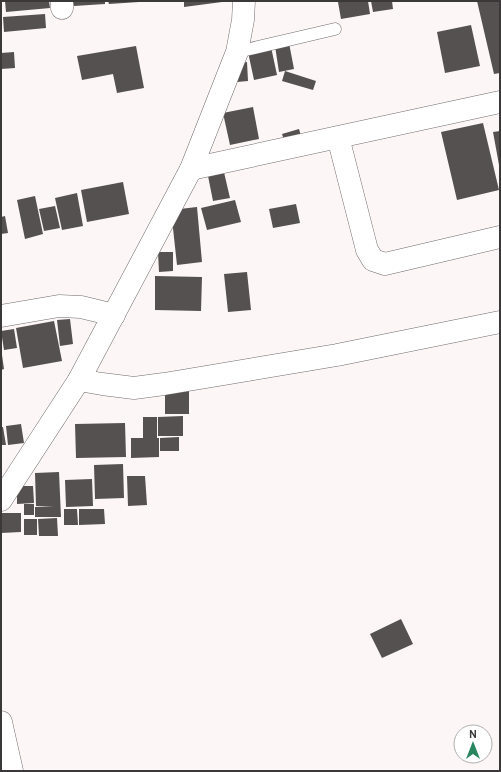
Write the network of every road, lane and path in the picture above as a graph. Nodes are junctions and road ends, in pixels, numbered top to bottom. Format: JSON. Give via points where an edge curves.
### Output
{"nodes":[{"id":1,"x":244,"y":1,"type":"edge"},
{"id":2,"x":335,"y":29,"type":"dead end"},
{"id":3,"x":237,"y":52,"type":"junction"},
{"id":4,"x":500,"y":102,"type":"edge"},
{"id":5,"x":338,"y":137,"type":"junction"},
{"id":6,"x":191,"y":169,"type":"junction"},
{"id":7,"x":500,"y":237,"type":"edge"},
{"id":8,"x":114,"y":315,"type":"junction"},
{"id":9,"x":1,"y":316,"type":"edge"},
{"id":10,"x":500,"y":322,"type":"edge"},
{"id":11,"x":79,"y":380,"type":"junction"},
{"id":12,"x":1,"y":500,"type":"edge"},
{"id":13,"x":1,"y":722,"type":"edge"},
{"id":14,"x":12,"y":771,"type":"edge"}],
"edges":[{"from":1,"to":3,"type":"street"},
{"from":2,"to":3,"type":"lane"},
{"from":3,"to":6,"type":"street"},
{"from":4,"to":5,"type":"street"},
{"from":5,"to":6,"type":"street"},
{"from":5,"to":7,"type":"street","via":[[367,250],[373,260],[385,264]]},
{"from":6,"to":8,"type":"street"},
{"from":8,"to":9,"type":"street","via":[[81,307],[59,306]]},
{"from":8,"to":11,"type":"street"},
{"from":10,"to":11,"type":"street","via":[[337,355],[134,388]]},
{"from":11,"to":12,"type":"street"},
{"from":13,"to":14,"type":"street"}]}
